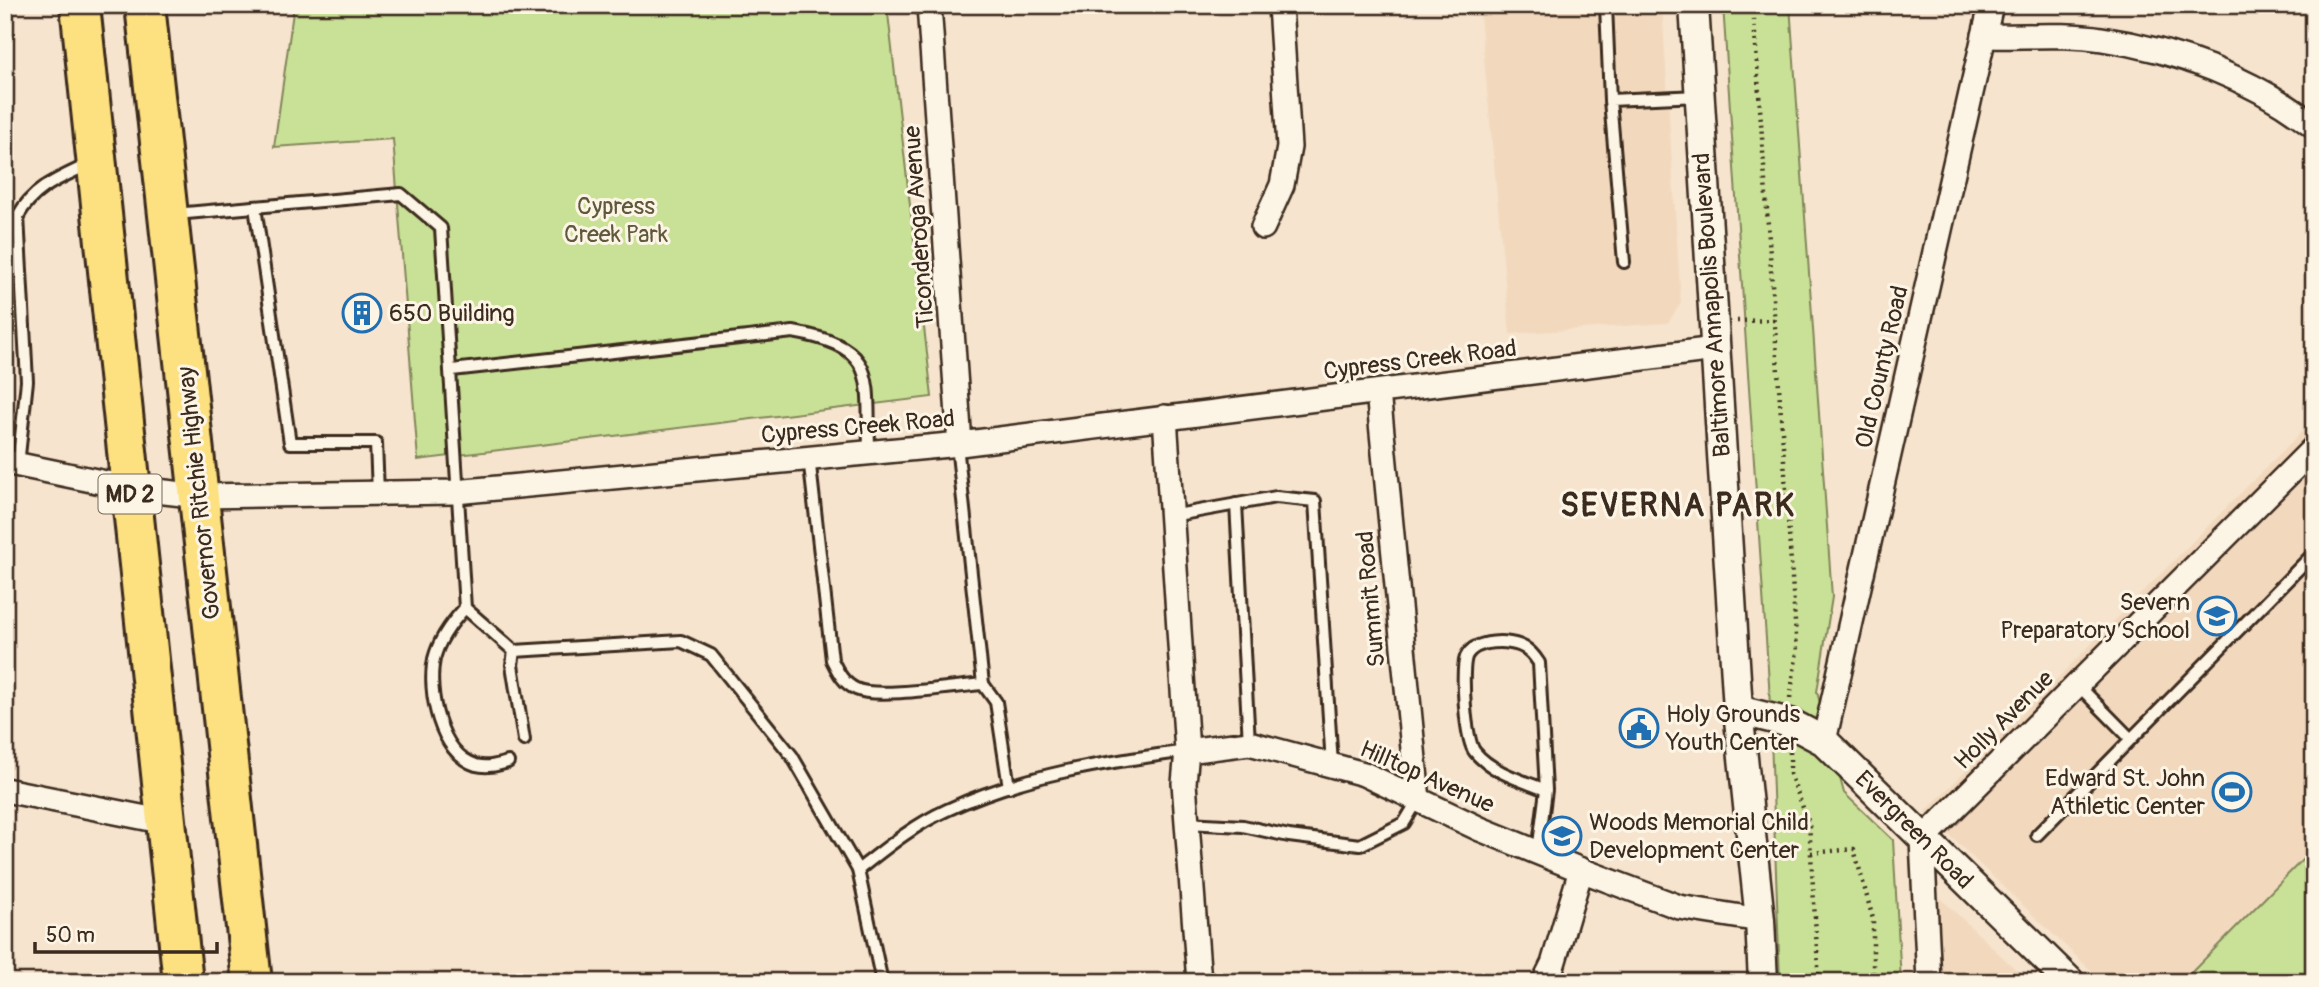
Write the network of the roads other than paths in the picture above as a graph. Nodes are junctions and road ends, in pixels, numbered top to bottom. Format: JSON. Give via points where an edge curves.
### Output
{"nodes":[{"id":1,"x":80,"y":5,"type":"edge"},
{"id":2,"x":145,"y":5,"type":"edge"},
{"id":3,"x":929,"y":5,"type":"edge"},
{"id":4,"x":1280,"y":5,"type":"edge"},
{"id":5,"x":1606,"y":5,"type":"edge"},
{"id":6,"x":1694,"y":5,"type":"edge"},
{"id":7,"x":1991,"y":5,"type":"edge"},
{"id":8,"x":1984,"y":36,"type":"junction"},
{"id":9,"x":1699,"y":96,"type":"junction"},
{"id":10,"x":1610,"y":100,"type":"junction"},
{"id":11,"x":2313,"y":122,"type":"edge"},
{"id":12,"x":96,"y":161,"type":"junction"},
{"id":13,"x":255,"y":207,"type":"junction"},
{"id":14,"x":169,"y":215,"type":"junction"},
{"id":15,"x":1263,"y":227,"type":"dead end"},
{"id":16,"x":1623,"y":262,"type":"dead end"},
{"id":17,"x":1715,"y":349,"type":"junction"},
{"id":18,"x":452,"y":370,"type":"junction"},
{"id":19,"x":1378,"y":392,"type":"junction"},
{"id":20,"x":1165,"y":417,"type":"junction"},
{"id":21,"x":959,"y":444,"type":"junction"},
{"id":22,"x":2314,"y":447,"type":"edge"},
{"id":23,"x":869,"y":451,"type":"junction"},
{"id":24,"x":809,"y":457,"type":"junction"},
{"id":25,"x":12,"y":463,"type":"edge"},
{"id":26,"x":130,"y":488,"type":"junction"},
{"id":27,"x":455,"y":492,"type":"junction"},
{"id":28,"x":377,"y":493,"type":"junction"},
{"id":29,"x":200,"y":496,"type":"junction"},
{"id":30,"x":1236,"y":504,"type":"junction"},
{"id":31,"x":1171,"y":516,"type":"junction"},
{"id":32,"x":2314,"y":553,"type":"edge"},
{"id":33,"x":465,"y":608,"type":"junction"},
{"id":34,"x":514,"y":651,"type":"junction"},
{"id":35,"x":983,"y":684,"type":"junction"},
{"id":36,"x":2077,"y":684,"type":"junction"},
{"id":37,"x":1738,"y":710,"type":"junction"},
{"id":38,"x":2131,"y":739,"type":"junction"},
{"id":39,"x":524,"y":740,"type":"dead end"},
{"id":40,"x":1824,"y":741,"type":"junction"},
{"id":41,"x":1250,"y":743,"type":"junction"},
{"id":42,"x":1186,"y":751,"type":"junction"},
{"id":43,"x":508,"y":762,"type":"dead end"},
{"id":44,"x":1332,"y":765,"type":"junction"},
{"id":45,"x":1009,"y":787,"type":"junction"},
{"id":46,"x":5,"y":790,"type":"edge"},
{"id":47,"x":1545,"y":790,"type":"junction"},
{"id":48,"x":1418,"y":800,"type":"junction"},
{"id":49,"x":166,"y":822,"type":"junction"},
{"id":50,"x":1187,"y":822,"type":"junction"},
{"id":51,"x":2037,"y":835,"type":"dead end"},
{"id":52,"x":1922,"y":840,"type":"junction"},
{"id":53,"x":1538,"y":852,"type":"junction"},
{"id":54,"x":858,"y":870,"type":"junction"},
{"id":55,"x":1581,"y":870,"type":"junction"},
{"id":56,"x":1760,"y":920,"type":"junction"},
{"id":57,"x":183,"y":982,"type":"edge"},
{"id":58,"x":252,"y":982,"type":"edge"},
{"id":59,"x":882,"y":982,"type":"edge"},
{"id":60,"x":1199,"y":982,"type":"edge"},
{"id":61,"x":1544,"y":982,"type":"edge"},
{"id":62,"x":1763,"y":982,"type":"edge"},
{"id":63,"x":1929,"y":982,"type":"edge"},
{"id":64,"x":2070,"y":982,"type":"edge"}],
"edges":[{"from":1,"to":12,"type":"highway","number":"MD 2"},
{"from":2,"to":14,"type":"highway","name":"Governor Ritchie Highway","number":"MD 2"},
{"from":3,"to":21,"type":"street","name":"Ticonderoga Avenue"},
{"from":4,"to":15,"type":"street","via":[[1289,147],[1282,185]]},
{"from":5,"to":10,"type":"lane"},
{"from":6,"to":9,"type":"street","name":"Baltimore Annapolis Boulevard"},
{"from":7,"to":8,"type":"street","name":"Old County Road"},
{"from":8,"to":11,"type":"street","via":[[2100,38],[2161,51],[2214,69]]},
{"from":8,"to":40,"type":"street","name":"Old County Road"},
{"from":9,"to":10,"type":"lane"},
{"from":9,"to":17,"type":"street","name":"Baltimore Annapolis Boulevard"},
{"from":10,"to":16,"type":"lane"},
{"from":12,"to":25,"type":"lane","via":[[43,186],[18,216],[27,381]]},
{"from":12,"to":26,"type":"highway","number":"MD 2"},
{"from":13,"to":14,"type":"lane"},
{"from":13,"to":18,"type":"lane","via":[[401,194],[441,228]]},
{"from":13,"to":28,"type":"lane","via":[[290,443],[376,443]]},
{"from":14,"to":29,"type":"highway","name":"Governor Ritchie Highway","number":"MD 2"},
{"from":17,"to":19,"type":"street","name":"Cypress Creek Road"},
{"from":17,"to":37,"type":"street","name":"Baltimore Annapolis Boulevard"},
{"from":18,"to":23,"type":"lane","via":[[793,332],[828,338],[848,349],[865,368]]},
{"from":18,"to":27,"type":"lane"},
{"from":19,"to":20,"type":"street","name":"Cypress Creek Road"},
{"from":19,"to":48,"type":"street","name":"Summit Road"},
{"from":20,"to":21,"type":"street","name":"Cypress Creek Road"},
{"from":20,"to":31,"type":"street"},
{"from":21,"to":23,"type":"street","name":"Cypress Creek Road"},
{"from":21,"to":35,"type":"lane"},
{"from":22,"to":36,"type":"street","name":"Holly Avenue"},
{"from":23,"to":24,"type":"street","name":"Cypress Creek Road"},
{"from":24,"to":27,"type":"street","name":"Cypress Creek Road"},
{"from":24,"to":35,"type":"lane","via":[[832,660],[839,674],[848,684],[870,693]]},
{"from":25,"to":26,"type":"street","name":"Cypress Creek Road"},
{"from":26,"to":29,"type":"street","name":"Cypress Creek Road"},
{"from":26,"to":49,"type":"highway","number":"MD 2"},
{"from":27,"to":28,"type":"street","name":"Cypress Creek Road"},
{"from":27,"to":33,"type":"lane"},
{"from":28,"to":29,"type":"street","name":"Cypress Creek Road"},
{"from":29,"to":58,"type":"highway","name":"Governor Ritchie Highway","number":"MD 2"},
{"from":30,"to":31,"type":"lane"},
{"from":30,"to":41,"type":"lane"},
{"from":30,"to":44,"type":"lane","via":[[1276,497],[1315,501]]},
{"from":31,"to":42,"type":"street"},
{"from":32,"to":38,"type":"lane"},
{"from":33,"to":34,"type":"lane"},
{"from":33,"to":43,"type":"lane","via":[[441,639],[434,661],[433,695],[438,714],[460,755],[475,765],[492,767]]},
{"from":34,"to":39,"type":"lane","via":[[512,665]]},
{"from":34,"to":54,"type":"lane","via":[[681,641],[711,655],[792,756]]},
{"from":35,"to":45,"type":"lane","via":[[996,702]]},
{"from":36,"to":38,"type":"lane"},
{"from":36,"to":52,"type":"street","name":"Holly Avenue"},
{"from":37,"to":40,"type":"street","name":"Evergreen Road","via":[[1790,723]]},
{"from":37,"to":56,"type":"street","name":"Baltimore Annapolis Boulevard"},
{"from":38,"to":51,"type":"lane"},
{"from":40,"to":52,"type":"street","name":"Evergreen Road"},
{"from":41,"to":42,"type":"street","name":"Hilltop Avenue"},
{"from":41,"to":44,"type":"street","name":"Hilltop Avenue"},
{"from":42,"to":45,"type":"lane","via":[[1104,762]]},
{"from":42,"to":50,"type":"street"},
{"from":44,"to":48,"type":"street","name":"Hilltop Avenue","via":[[1364,774]]},
{"from":45,"to":54,"type":"lane","via":[[947,810],[900,837]]},
{"from":46,"to":49,"type":"street"},
{"from":47,"to":47,"type":"lane","via":[[1539,663],[1523,646],[1485,644],[1474,648],[1466,657],[1465,673],[1468,738],[1473,751],[1502,771]]},
{"from":47,"to":53,"type":"lane"},
{"from":48,"to":50,"type":"lane","via":[[1404,823],[1360,845]]},
{"from":48,"to":53,"type":"street","name":"Hilltop Avenue"},
{"from":49,"to":57,"type":"highway","number":"MD 2"},
{"from":50,"to":60,"type":"street"},
{"from":52,"to":63,"type":"street"},
{"from":52,"to":64,"type":"street","name":"Evergreen Road"},
{"from":53,"to":55,"type":"street","name":"Hilltop Avenue"},
{"from":54,"to":59,"type":"lane"},
{"from":55,"to":56,"type":"street","name":"Hilltop Avenue","via":[[1679,907]]},
{"from":55,"to":61,"type":"street"},
{"from":56,"to":62,"type":"street","name":"Baltimore Annapolis Boulevard"}]}
